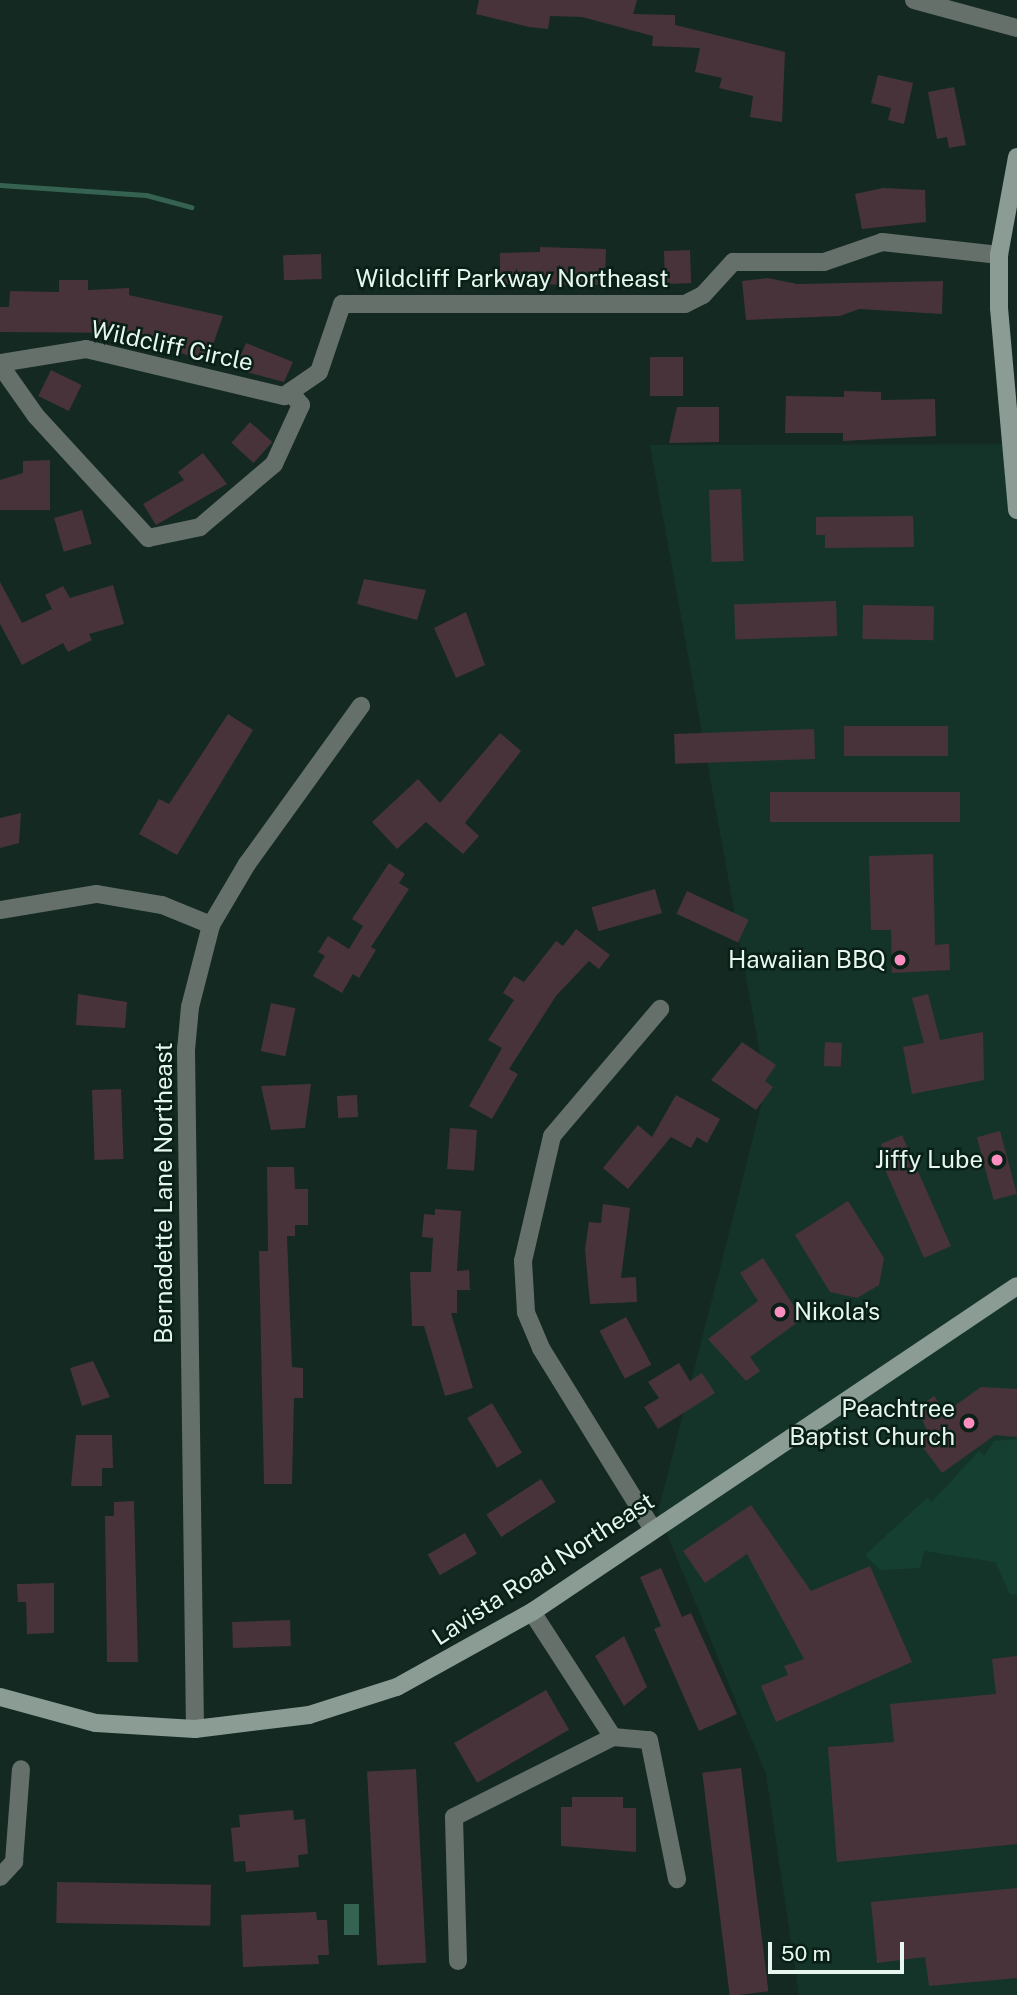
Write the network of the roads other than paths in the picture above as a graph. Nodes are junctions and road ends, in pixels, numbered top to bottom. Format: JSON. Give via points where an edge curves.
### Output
{"nodes":[{"id":1,"x":914,"y":0,"type":"edge"},
{"id":2,"x":1017,"y":28,"type":"edge"},
{"id":3,"x":1017,"y":157,"type":"edge"},
{"id":4,"x":999,"y":255,"type":"junction"},
{"id":5,"x":0,"y":364,"type":"edge"},
{"id":6,"x":290,"y":392,"type":"junction"},
{"id":7,"x":1017,"y":510,"type":"edge"},
{"id":8,"x":361,"y":706,"type":"dead end"},
{"id":9,"x":0,"y":910,"type":"edge"},
{"id":10,"x":211,"y":925,"type":"junction"},
{"id":11,"x":660,"y":1009,"type":"dead end"},
{"id":12,"x":1017,"y":1286,"type":"edge"},
{"id":13,"x":652,"y":1528,"type":"junction"},
{"id":14,"x":532,"y":1612,"type":"junction"},
{"id":15,"x":0,"y":1697,"type":"edge"},
{"id":16,"x":195,"y":1729,"type":"junction"},
{"id":17,"x":612,"y":1737,"type":"junction"},
{"id":18,"x":21,"y":1769,"type":"dead end"},
{"id":19,"x":0,"y":1877,"type":"edge"},
{"id":20,"x":677,"y":1879,"type":"dead end"},
{"id":21,"x":458,"y":1961,"type":"dead end"}],
"edges":[{"from":1,"to":2,"type":"street"},
{"from":3,"to":4,"type":"main road"},
{"from":4,"to":6,"type":"street","name":"Wildcliff Parkway Northeast","via":[[882,242],[824,262],[733,262],[703,295],[685,304],[342,304],[319,372]]},
{"from":4,"to":7,"type":"main road"},
{"from":5,"to":6,"type":"street","name":"Wildcliff Circle","via":[[86,349],[284,396]]},
{"from":5,"to":6,"type":"street","name":"Wildcliff Circle","via":[[36,416],[148,538],[200,527],[274,464],[301,405]]},
{"from":8,"to":10,"type":"street","name":"Bernadette Lane Northeast","via":[[247,864]]},
{"from":9,"to":10,"type":"street","via":[[97,894],[162,905]]},
{"from":10,"to":16,"type":"street","name":"Bernadette Lane Northeast","via":[[186,1050]]},
{"from":11,"to":13,"type":"street","via":[[552,1136],[523,1262],[526,1312],[541,1348]]},
{"from":12,"to":13,"type":"main road","name":"Lavista Road Northeast"},
{"from":13,"to":14,"type":"main road","name":"Lavista Road Northeast"},
{"from":14,"to":16,"type":"main road","name":"Lavista Road Northeast","via":[[430,1672],[355,1703],[277,1721]]},
{"from":14,"to":17,"type":"street"},
{"from":15,"to":16,"type":"main road","name":"Lavista Road Northeast","via":[[96,1723]]},
{"from":17,"to":20,"type":"street","via":[[649,1740]]},
{"from":17,"to":21,"type":"street","via":[[454,1817]]},
{"from":18,"to":19,"type":"street","via":[[14,1862]]}]}
